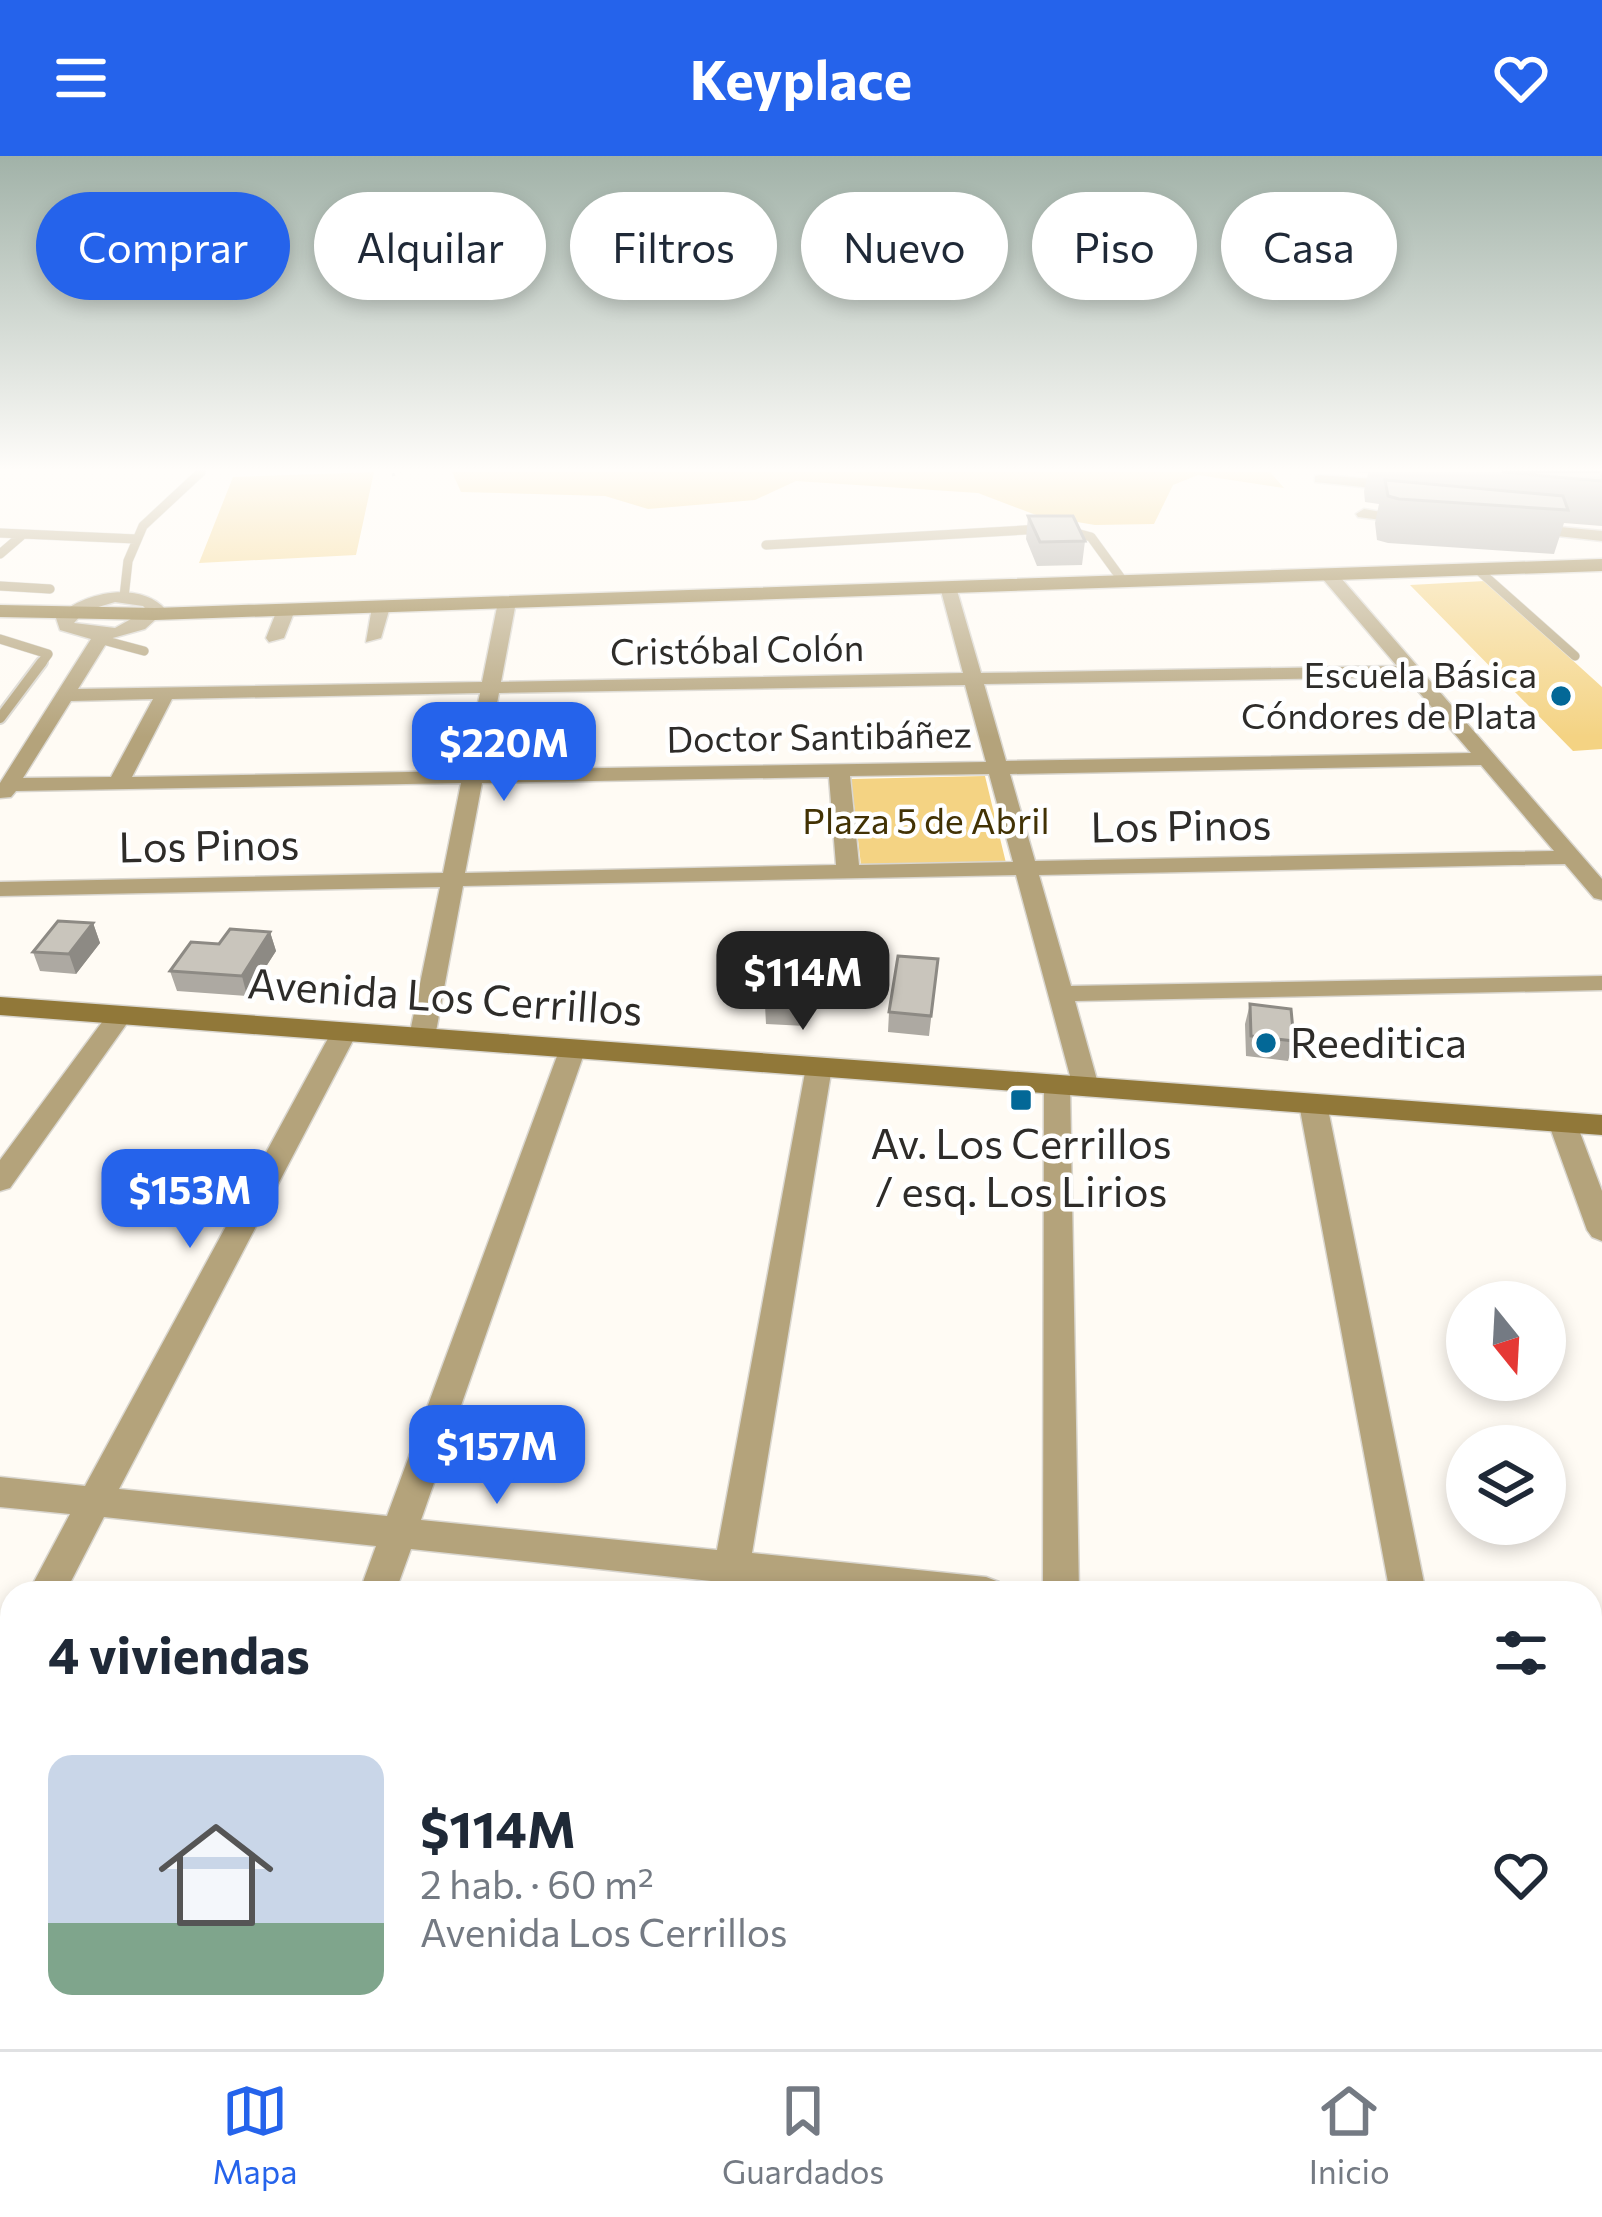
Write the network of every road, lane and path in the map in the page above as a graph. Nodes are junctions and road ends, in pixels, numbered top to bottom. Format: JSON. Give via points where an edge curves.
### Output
{"nodes":[{"id":1,"x":132,"y":560,"type":"edge"},
{"id":2,"x":1108,"y":560,"type":"edge"},
{"id":3,"x":1602,"y":561,"type":"edge"},
{"id":4,"x":1478,"y":569,"type":"junction"},
{"id":5,"x":1328,"y":574,"type":"junction"},
{"id":6,"x":1123,"y":581,"type":"junction"},
{"id":7,"x":0,"y":586,"type":"edge"},
{"id":8,"x":948,"y":587,"type":"junction"},
{"id":9,"x":50,"y":589,"type":"dead end"},
{"id":10,"x":124,"y":597,"type":"junction"},
{"id":11,"x":507,"y":602,"type":"junction"},
{"id":12,"x":381,"y":607,"type":"junction"},
{"id":13,"x":286,"y":610,"type":"junction"},
{"id":14,"x":0,"y":611,"type":"edge"},
{"id":15,"x":68,"y":614,"type":"junction"},
{"id":16,"x":155,"y":614,"type":"junction"},
{"id":17,"x":101,"y":637,"type":"junction"},
{"id":18,"x":275,"y":638,"type":"dead end"},
{"id":19,"x":372,"y":638,"type":"dead end"},
{"id":20,"x":0,"y":639,"type":"edge"},
{"id":21,"x":144,"y":651,"type":"dead end"},
{"id":22,"x":1575,"y":656,"type":"dead end"},
{"id":23,"x":1409,"y":671,"type":"junction"},
{"id":24,"x":974,"y":679,"type":"junction"},
{"id":25,"x":490,"y":687,"type":"junction"},
{"id":26,"x":166,"y":693,"type":"junction"},
{"id":27,"x":65,"y":694,"type":"junction"},
{"id":28,"x":0,"y":718,"type":"edge"},
{"id":29,"x":1486,"y":759,"type":"junction"},
{"id":30,"x":998,"y":767,"type":"junction"},
{"id":31,"x":838,"y":770,"type":"junction"},
{"id":32,"x":473,"y":776,"type":"junction"},
{"id":33,"x":118,"y":783,"type":"junction"},
{"id":34,"x":5,"y":792,"type":"edge"},
{"id":35,"x":1571,"y":857,"type":"junction"},
{"id":36,"x":1026,"y":868,"type":"junction"},
{"id":37,"x":848,"y":872,"type":"junction"},
{"id":38,"x":453,"y":880,"type":"junction"},
{"id":39,"x":0,"y":889,"type":"edge"},
{"id":40,"x":1602,"y":893,"type":"edge"},
{"id":41,"x":1602,"y":983,"type":"edge"},
{"id":42,"x":1061,"y":994,"type":"junction"},
{"id":43,"x":0,"y":1006,"type":"edge"},
{"id":44,"x":120,"y":1015,"type":"junction"},
{"id":45,"x":345,"y":1031,"type":"junction"},
{"id":46,"x":422,"y":1037,"type":"junction"},
{"id":47,"x":573,"y":1048,"type":"junction"},
{"id":48,"x":819,"y":1066,"type":"junction"},
{"id":49,"x":1072,"y":1085,"type":"junction"},
{"id":50,"x":1313,"y":1103,"type":"junction"},
{"id":51,"x":1562,"y":1122,"type":"junction"},
{"id":52,"x":1602,"y":1125,"type":"edge"},
{"id":53,"x":0,"y":1181,"type":"edge"},
{"id":54,"x":1602,"y":1230,"type":"edge"},
{"id":55,"x":0,"y":1492,"type":"edge"},
{"id":56,"x":94,"y":1501,"type":"junction"},
{"id":57,"x":399,"y":1533,"type":"junction"},
{"id":58,"x":729,"y":1580,"type":"edge"},
{"id":59,"x":52,"y":1581,"type":"edge"},
{"id":60,"x":381,"y":1581,"type":"edge"},
{"id":61,"x":1061,"y":1581,"type":"edge"},
{"id":62,"x":1406,"y":1581,"type":"edge"}],
"edges":[{"from":1,"to":10,"type":"lane"},
{"from":2,"to":6,"type":"lane"},
{"from":3,"to":4,"type":"street"},
{"from":4,"to":5,"type":"street"},
{"from":4,"to":22,"type":"lane"},
{"from":5,"to":6,"type":"street"},
{"from":5,"to":23,"type":"street"},
{"from":6,"to":8,"type":"street"},
{"from":7,"to":9,"type":"lane"},
{"from":8,"to":11,"type":"street"},
{"from":8,"to":24,"type":"street"},
{"from":10,"to":15,"type":"street"},
{"from":10,"to":16,"type":"street","via":[[153,603]]},
{"from":11,"to":12,"type":"street"},
{"from":11,"to":25,"type":"street"},
{"from":12,"to":13,"type":"street"},
{"from":12,"to":19,"type":"street"},
{"from":13,"to":16,"type":"street"},
{"from":13,"to":18,"type":"street"},
{"from":14,"to":15,"type":"street"},
{"from":15,"to":16,"type":"street"},
{"from":15,"to":17,"type":"street","via":[[70,629]]},
{"from":16,"to":17,"type":"street"},
{"from":17,"to":21,"type":"lane"},
{"from":17,"to":27,"type":"street"},
{"from":20,"to":28,"type":"lane","via":[[48,654]]},
{"from":23,"to":24,"type":"street","name":"Cristóbal Colón"},
{"from":23,"to":29,"type":"street"},
{"from":24,"to":25,"type":"street","name":"Cristóbal Colón"},
{"from":24,"to":30,"type":"street"},
{"from":25,"to":26,"type":"street","name":"Cristóbal Colón"},
{"from":25,"to":32,"type":"street"},
{"from":26,"to":27,"type":"street","name":"Cristóbal Colón"},
{"from":26,"to":33,"type":"street"},
{"from":27,"to":34,"type":"street"},
{"from":29,"to":30,"type":"street","name":"Doctor Santibáñez"},
{"from":29,"to":35,"type":"street"},
{"from":30,"to":31,"type":"street","name":"Doctor Santibáñez"},
{"from":30,"to":36,"type":"street"},
{"from":31,"to":32,"type":"street","name":"Doctor Santibáñez"},
{"from":31,"to":37,"type":"street"},
{"from":32,"to":33,"type":"street","name":"Doctor Santibáñez"},
{"from":32,"to":38,"type":"street"},
{"from":33,"to":34,"type":"street","name":"Doctor Santibáñez"},
{"from":35,"to":36,"type":"street","name":"Los Pinos"},
{"from":35,"to":40,"type":"street"},
{"from":36,"to":37,"type":"street","name":"Los Pinos"},
{"from":36,"to":42,"type":"street"},
{"from":37,"to":38,"type":"street","name":"Los Pinos"},
{"from":38,"to":39,"type":"street","name":"Los Pinos"},
{"from":38,"to":46,"type":"street"},
{"from":41,"to":42,"type":"street"},
{"from":42,"to":49,"type":"street"},
{"from":43,"to":44,"type":"street","name":"Avenida Los Cerrillos"},
{"from":44,"to":45,"type":"street","name":"Avenida Los Cerrillos"},
{"from":44,"to":53,"type":"street"},
{"from":45,"to":46,"type":"street","name":"Avenida Los Cerrillos"},
{"from":45,"to":56,"type":"street"},
{"from":46,"to":47,"type":"street","name":"Avenida Los Cerrillos"},
{"from":47,"to":48,"type":"street","name":"Avenida Los Cerrillos"},
{"from":47,"to":57,"type":"street"},
{"from":48,"to":49,"type":"street","name":"Avenida Los Cerrillos"},
{"from":48,"to":58,"type":"street"},
{"from":49,"to":50,"type":"street","name":"Avenida Los Cerrillos"},
{"from":49,"to":61,"type":"street"},
{"from":50,"to":51,"type":"street","name":"Avenida Los Cerrillos"},
{"from":50,"to":62,"type":"street"},
{"from":51,"to":52,"type":"street","name":"Avenida Los Cerrillos"},
{"from":51,"to":54,"type":"street"},
{"from":55,"to":56,"type":"street"},
{"from":56,"to":57,"type":"street"},
{"from":56,"to":59,"type":"street"},
{"from":57,"to":58,"type":"street"},
{"from":57,"to":60,"type":"street"}]}
